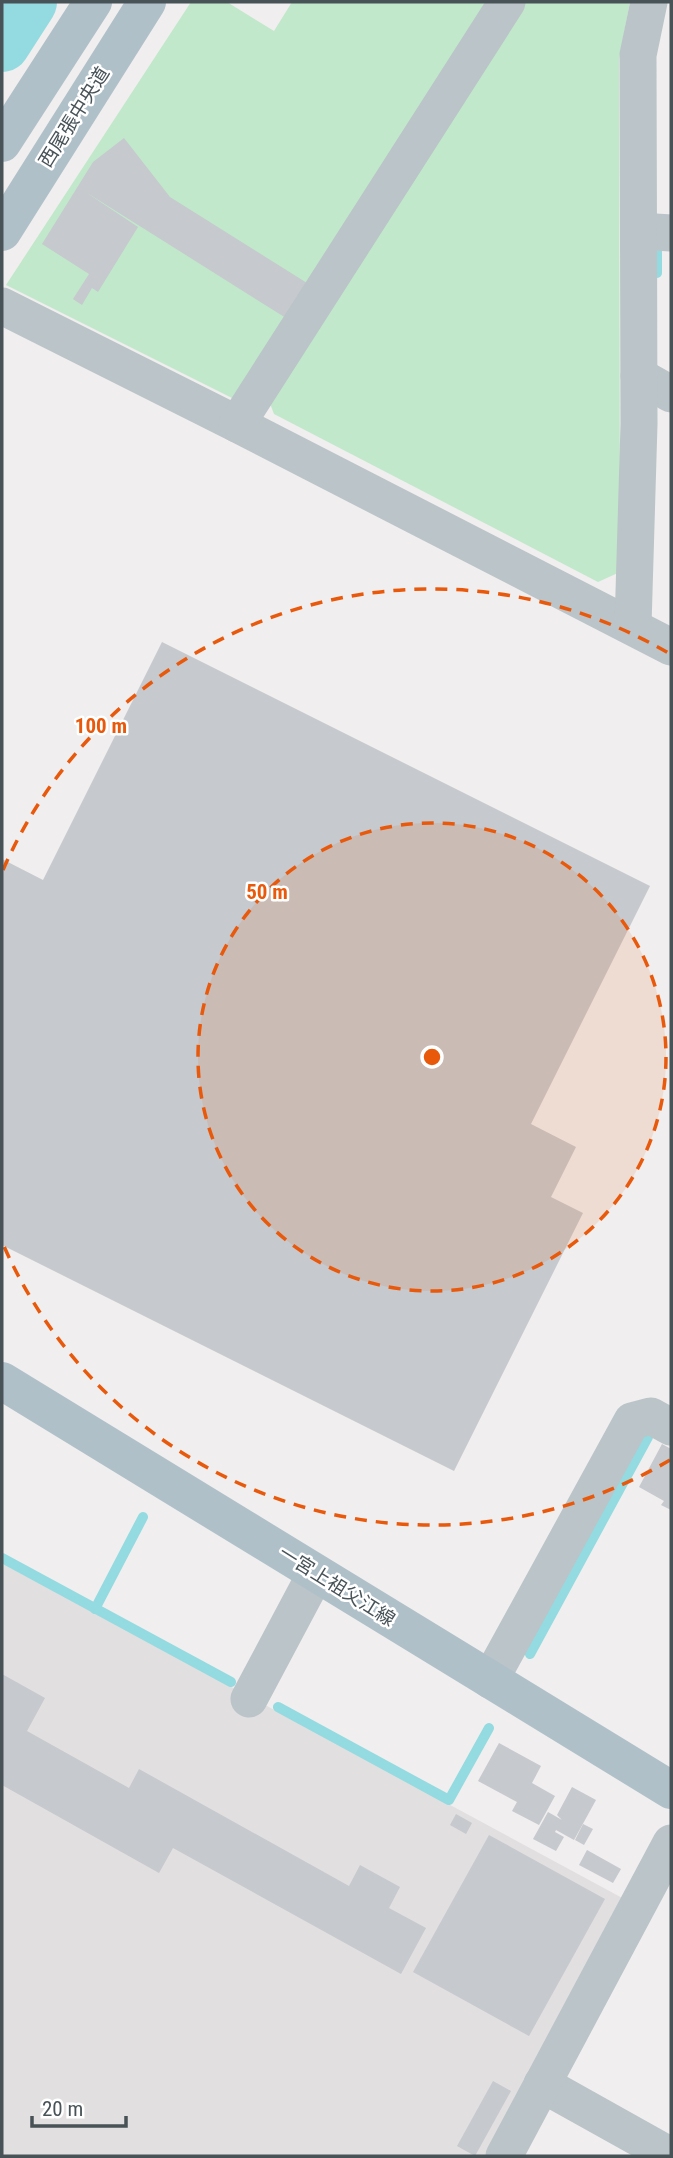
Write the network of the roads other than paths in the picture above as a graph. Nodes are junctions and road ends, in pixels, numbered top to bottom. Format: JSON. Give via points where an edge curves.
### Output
{"nodes":[{"id":1,"x":93,"y":2,"type":"edge"},
{"id":2,"x":147,"y":2,"type":"edge"},
{"id":3,"x":507,"y":2,"type":"edge"},
{"id":4,"x":649,"y":2,"type":"edge"},
{"id":5,"x":2,"y":143,"type":"edge"},
{"id":6,"x":2,"y":232,"type":"edge"},
{"id":7,"x":655,"y":232,"type":"edge"},
{"id":8,"x":2,"y":306,"type":"edge"},
{"id":9,"x":639,"y":376,"type":"junction"},
{"id":10,"x":671,"y":394,"type":"edge"},
{"id":11,"x":237,"y":424,"type":"junction"},
{"id":12,"x":633,"y":626,"type":"junction"},
{"id":13,"x":671,"y":647,"type":"edge"},
{"id":14,"x":5,"y":1391,"type":"edge"},
{"id":15,"x":671,"y":1427,"type":"edge"},
{"id":16,"x":316,"y":1573,"type":"junction"},
{"id":17,"x":490,"y":1680,"type":"junction"},
{"id":18,"x":249,"y":1699,"type":"dead end"},
{"id":19,"x":671,"y":1790,"type":"edge"},
{"id":20,"x":671,"y":1843,"type":"edge"},
{"id":21,"x":541,"y":2084,"type":"junction"},
{"id":22,"x":504,"y":2156,"type":"edge"},
{"id":23,"x":671,"y":2156,"type":"edge"}],
"edges":[{"from":1,"to":5,"type":"main road"},
{"from":2,"to":6,"type":"main road","name":"西尾張中央道"},
{"from":3,"to":11,"type":"street"},
{"from":4,"to":7,"type":"street","via":[[638,55]]},
{"from":7,"to":9,"type":"street"},
{"from":8,"to":11,"type":"street"},
{"from":9,"to":10,"type":"street"},
{"from":9,"to":12,"type":"street"},
{"from":11,"to":12,"type":"street"},
{"from":12,"to":13,"type":"street"},
{"from":14,"to":16,"type":"main road","name":"一宮上祖父江線"},
{"from":15,"to":17,"type":"street","via":[[651,1416],[632,1421]]},
{"from":16,"to":17,"type":"main road","name":"一宮上祖父江線"},
{"from":16,"to":18,"type":"street"},
{"from":17,"to":19,"type":"main road","name":"一宮上祖父江線"},
{"from":20,"to":21,"type":"street"},
{"from":21,"to":22,"type":"street"},
{"from":21,"to":23,"type":"street"}]}
